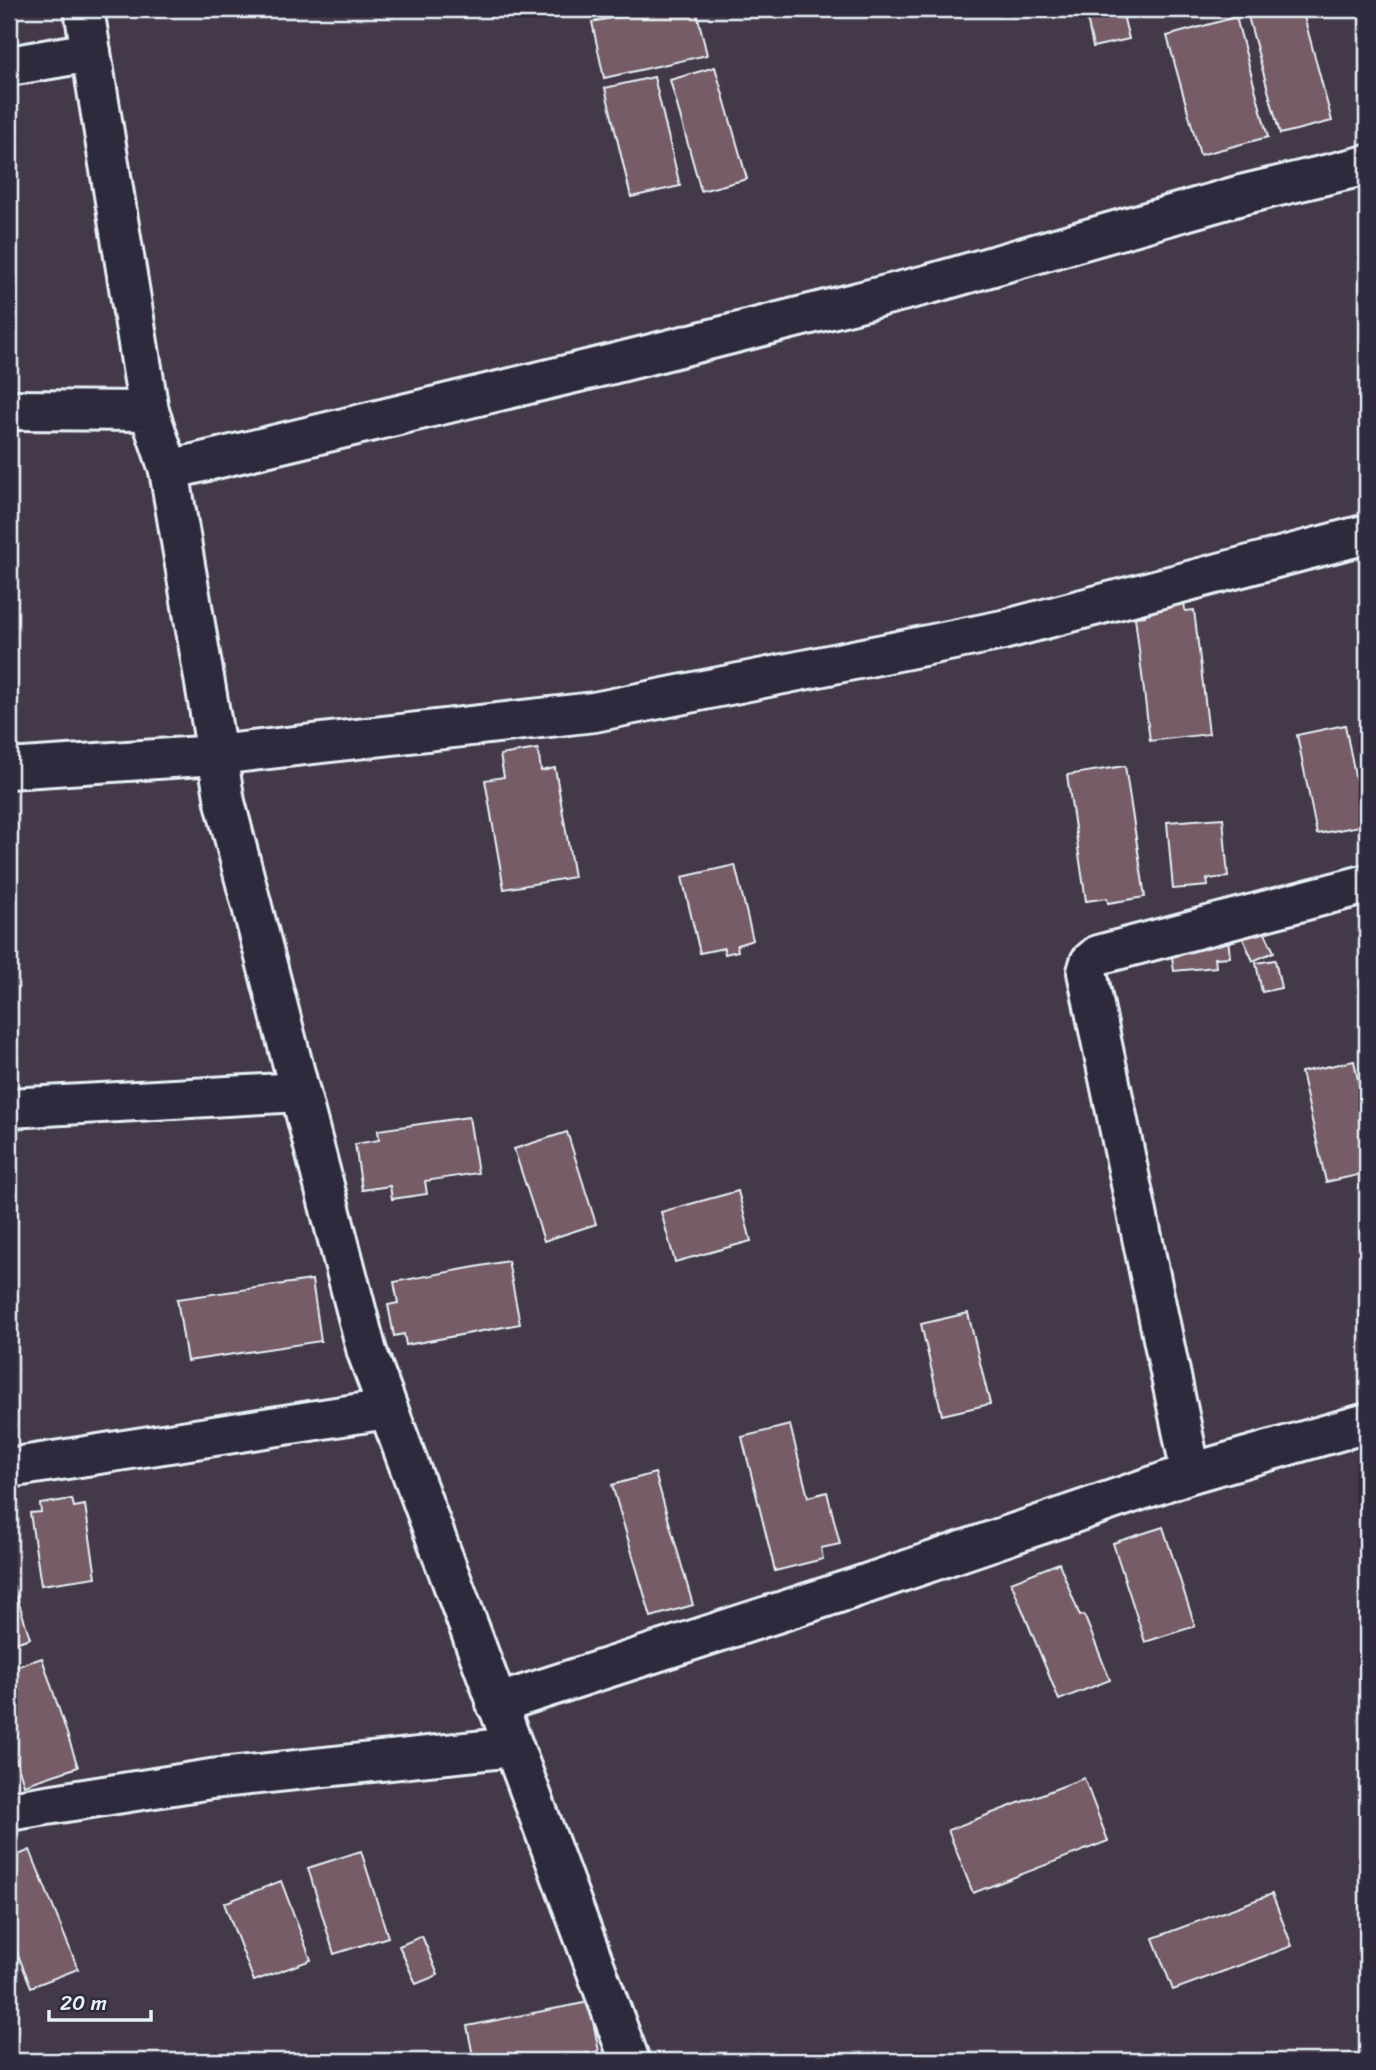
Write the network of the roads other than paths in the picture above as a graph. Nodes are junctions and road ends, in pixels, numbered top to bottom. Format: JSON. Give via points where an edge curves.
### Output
{"nodes":[{"id":1,"x":84,"y":9,"type":"edge"},
{"id":2,"x":91,"y":52,"type":"junction"},
{"id":3,"x":9,"y":66,"type":"edge"},
{"id":4,"x":1367,"y":165,"type":"edge"},
{"id":5,"x":9,"y":410,"type":"edge"},
{"id":6,"x":149,"y":411,"type":"junction"},
{"id":7,"x":169,"y":470,"type":"junction"},
{"id":8,"x":1367,"y":534,"type":"edge"},
{"id":9,"x":216,"y":755,"type":"junction"},
{"id":10,"x":9,"y":769,"type":"edge"},
{"id":11,"x":1367,"y":884,"type":"edge"},
{"id":12,"x":300,"y":1092,"type":"junction"},
{"id":13,"x":9,"y":1108,"type":"edge"},
{"id":14,"x":387,"y":1409,"type":"junction"},
{"id":15,"x":1367,"y":1423,"type":"edge"},
{"id":16,"x":9,"y":1468,"type":"edge"},
{"id":17,"x":1191,"y":1473,"type":"junction"},
{"id":18,"x":496,"y":1704,"type":"junction"},
{"id":19,"x":513,"y":1746,"type":"junction"},
{"id":20,"x":9,"y":1811,"type":"edge"},
{"id":21,"x":620,"y":2060,"type":"edge"}],
"edges":[{"from":1,"to":2,"type":"street"},
{"from":2,"to":3,"type":"street"},
{"from":2,"to":6,"type":"street"},
{"from":4,"to":7,"type":"street","via":[[1241,195],[930,284]]},
{"from":5,"to":6,"type":"street"},
{"from":6,"to":7,"type":"street"},
{"from":7,"to":9,"type":"street"},
{"from":8,"to":9,"type":"street","via":[[1003,631],[594,712]]},
{"from":9,"to":10,"type":"street"},
{"from":9,"to":12,"type":"street"},
{"from":11,"to":17,"type":"street","via":[[1098,956],[1087,972]]},
{"from":12,"to":13,"type":"street"},
{"from":12,"to":14,"type":"street","via":[[367,1352]]},
{"from":14,"to":16,"type":"street"},
{"from":14,"to":18,"type":"street"},
{"from":15,"to":17,"type":"street"},
{"from":17,"to":18,"type":"street"},
{"from":18,"to":19,"type":"street"},
{"from":19,"to":20,"type":"street","via":[[211,1779]]},
{"from":19,"to":21,"type":"street"}]}
